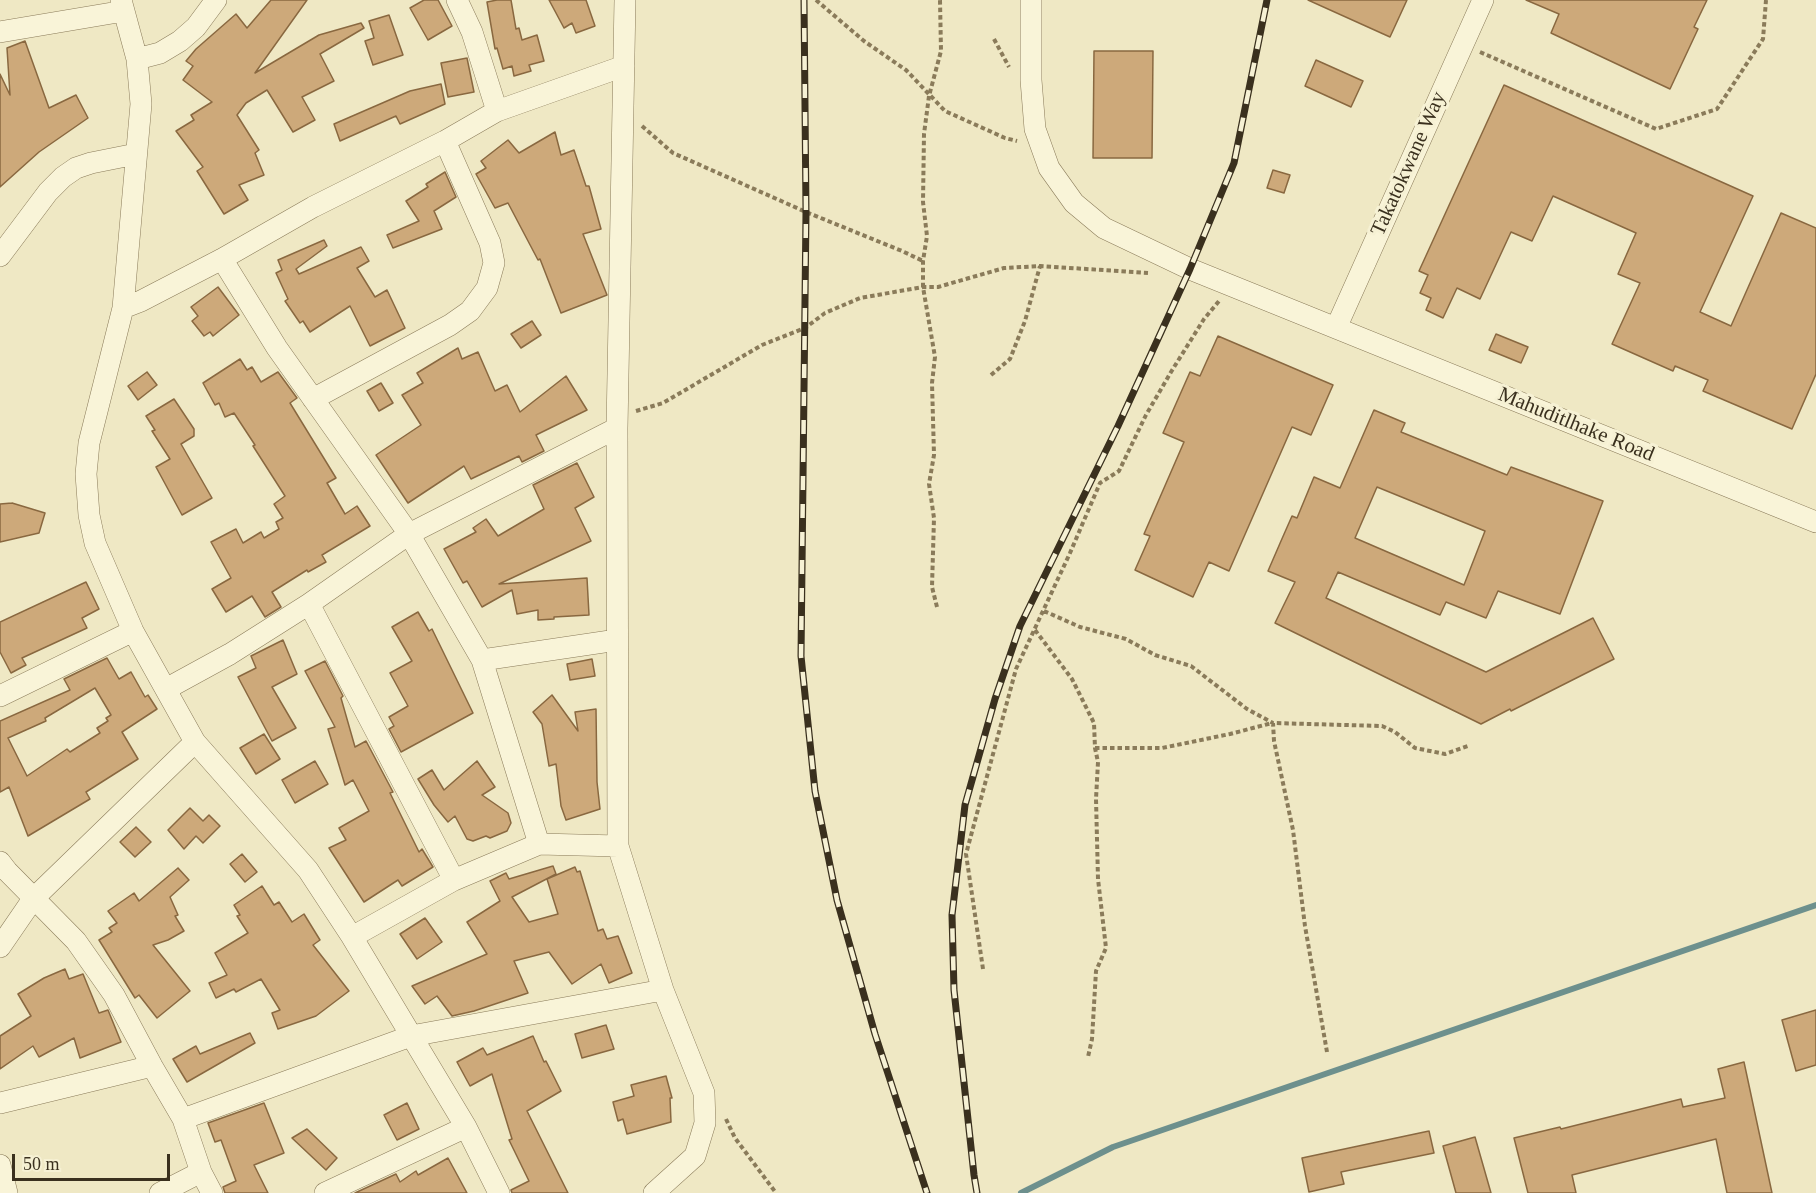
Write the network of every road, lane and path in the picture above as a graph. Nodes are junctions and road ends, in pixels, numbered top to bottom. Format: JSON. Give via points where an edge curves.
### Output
{"nodes":[{"id":1,"x":216,"y":0,"type":"edge"},
{"id":2,"x":457,"y":0,"type":"edge"},
{"id":3,"x":625,"y":0,"type":"edge"},
{"id":4,"x":816,"y":0,"type":"edge"},
{"id":5,"x":940,"y":0,"type":"edge"},
{"id":6,"x":1031,"y":0,"type":"edge"},
{"id":7,"x":1483,"y":0,"type":"edge"},
{"id":8,"x":1766,"y":0,"type":"edge"},
{"id":9,"x":123,"y":6,"type":"edge"},
{"id":10,"x":0,"y":32,"type":"edge"},
{"id":11,"x":1463,"y":44,"type":"junction"},
{"id":12,"x":137,"y":59,"type":"junction"},
{"id":13,"x":624,"y":66,"type":"junction"},
{"id":14,"x":929,"y":96,"type":"junction"},
{"id":15,"x":497,"y":111,"type":"junction"},
{"id":16,"x":640,"y":124,"type":"dead end"},
{"id":17,"x":445,"y":141,"type":"junction"},
{"id":18,"x":1041,"y":147,"type":"junction"},
{"id":19,"x":136,"y":154,"type":"junction"},
{"id":20,"x":0,"y":256,"type":"edge"},
{"id":21,"x":222,"y":259,"type":"junction"},
{"id":22,"x":923,"y":261,"type":"junction"},
{"id":23,"x":1040,"y":266,"type":"junction"},
{"id":24,"x":1156,"y":274,"type":"dead end"},
{"id":25,"x":923,"y":287,"type":"junction"},
{"id":26,"x":1211,"y":296,"type":"dead end"},
{"id":27,"x":123,"y":308,"type":"junction"},
{"id":28,"x":1336,"y":328,"type":"junction"},
{"id":29,"x":991,"y":375,"type":"dead end"},
{"id":30,"x":313,"y":399,"type":"junction"},
{"id":31,"x":622,"y":421,"type":"junction"},
{"id":32,"x":1816,"y":522,"type":"edge"},
{"id":33,"x":409,"y":534,"type":"junction"},
{"id":34,"x":309,"y":604,"type":"junction"},
{"id":35,"x":937,"y":607,"type":"dead end"},
{"id":36,"x":1044,"y":611,"type":"junction"},
{"id":37,"x":1035,"y":630,"type":"junction"},
{"id":38,"x":134,"y":631,"type":"junction"},
{"id":39,"x":616,"y":640,"type":"junction"},
{"id":40,"x":482,"y":660,"type":"junction"},
{"id":41,"x":166,"y":689,"type":"junction"},
{"id":42,"x":0,"y":696,"type":"edge"},
{"id":43,"x":1273,"y":723,"type":"junction"},
{"id":44,"x":195,"y":742,"type":"junction"},
{"id":45,"x":1468,"y":746,"type":"dead end"},
{"id":46,"x":1095,"y":748,"type":"junction"},
{"id":47,"x":539,"y":844,"type":"junction"},
{"id":48,"x":618,"y":846,"type":"junction"},
{"id":49,"x":0,"y":861,"type":"edge"},
{"id":50,"x":454,"y":880,"type":"junction"},
{"id":51,"x":33,"y":898,"type":"junction"},
{"id":52,"x":352,"y":937,"type":"junction"},
{"id":53,"x":0,"y":947,"type":"edge"},
{"id":54,"x":982,"y":969,"type":"dead end"},
{"id":55,"x":663,"y":990,"type":"junction"},
{"id":56,"x":411,"y":1036,"type":"junction"},
{"id":57,"x":1327,"y":1052,"type":"dead end"},
{"id":58,"x":1088,"y":1057,"type":"dead end"},
{"id":59,"x":152,"y":1066,"type":"junction"},
{"id":60,"x":0,"y":1103,"type":"edge"},
{"id":61,"x":726,"y":1118,"type":"dead end"},
{"id":62,"x":183,"y":1119,"type":"junction"},
{"id":63,"x":466,"y":1127,"type":"junction"},
{"id":64,"x":0,"y":1165,"type":"edge"},
{"id":65,"x":201,"y":1172,"type":"junction"},
{"id":66,"x":7,"y":1193,"type":"edge"},
{"id":67,"x":160,"y":1193,"type":"edge"},
{"id":68,"x":212,"y":1193,"type":"edge"},
{"id":69,"x":325,"y":1193,"type":"edge"},
{"id":70,"x":499,"y":1193,"type":"edge"},
{"id":71,"x":654,"y":1193,"type":"edge"},
{"id":72,"x":776,"y":1193,"type":"edge"}],
"edges":[{"from":1,"to":12,"type":"street","via":[[180,41],[160,53]]},
{"from":2,"to":15,"type":"street","via":[[472,32]]},
{"from":3,"to":13,"type":"street"},
{"from":4,"to":14,"type":"path","via":[[906,70]]},
{"from":5,"to":14,"type":"path","via":[[941,51]]},
{"from":6,"to":18,"type":"street","name":"Mahuditlhake Road","via":[[1031,80],[1035,129]]},
{"from":7,"to":11,"type":"street","name":"Takatokwane Way"},
{"from":8,"to":11,"type":"path","via":[[1763,39],[1717,109],[1656,129]]},
{"from":9,"to":10,"type":"street"},
{"from":9,"to":12,"type":"street"},
{"from":11,"to":28,"type":"street","name":"Takatokwane Way"},
{"from":12,"to":19,"type":"street","via":[[141,104]]},
{"from":13,"to":15,"type":"street"},
{"from":13,"to":31,"type":"street"},
{"from":14,"to":18,"type":"path","via":[[961,120]]},
{"from":14,"to":22,"type":"path","via":[[924,134],[927,236]]},
{"from":15,"to":17,"type":"street"},
{"from":16,"to":22,"type":"path","via":[[673,153]]},
{"from":17,"to":21,"type":"street","via":[[313,207]]},
{"from":17,"to":30,"type":"street","via":[[490,243],[494,262],[487,288],[470,311],[450,325]]},
{"from":18,"to":28,"type":"street","name":"Mahuditlhake Road","via":[[1049,168],[1074,203],[1104,228],[1190,269]]},
{"from":19,"to":20,"type":"street","via":[[91,163],[63,177]]},
{"from":19,"to":27,"type":"street"},
{"from":21,"to":27,"type":"street"},
{"from":21,"to":30,"type":"street"},
{"from":22,"to":25,"type":"path"},
{"from":23,"to":24,"type":"path"},
{"from":23,"to":25,"type":"path","via":[[1004,268],[930,289]]},
{"from":23,"to":29,"type":"path","via":[[1010,359]]},
{"from":25,"to":31,"type":"path","via":[[860,298],[825,313],[805,328],[762,345],[663,403]]},
{"from":25,"to":35,"type":"path","via":[[935,357],[934,455],[929,484],[934,518],[932,587]]},
{"from":26,"to":36,"type":"path","via":[[1220,300],[1171,372],[1119,471],[1100,483]]},
{"from":27,"to":38,"type":"street","via":[[89,443],[86,474],[95,543]]},
{"from":28,"to":32,"type":"street","name":"Mahuditlhake Road"},
{"from":30,"to":33,"type":"street"},
{"from":31,"to":33,"type":"street"},
{"from":31,"to":39,"type":"street"},
{"from":33,"to":34,"type":"street"},
{"from":33,"to":40,"type":"street"},
{"from":34,"to":41,"type":"street","via":[[231,654]]},
{"from":34,"to":50,"type":"street"},
{"from":36,"to":37,"type":"path"},
{"from":36,"to":43,"type":"path","via":[[1191,666],[1247,709]]},
{"from":37,"to":46,"type":"path","via":[[1072,679],[1094,723]]},
{"from":37,"to":54,"type":"path","via":[[1016,669],[966,854]]},
{"from":38,"to":41,"type":"street"},
{"from":38,"to":42,"type":"street"},
{"from":39,"to":40,"type":"street"},
{"from":39,"to":48,"type":"street"},
{"from":40,"to":47,"type":"street"},
{"from":41,"to":44,"type":"street"},
{"from":43,"to":45,"type":"path","via":[[1382,726],[1415,748],[1445,754]]},
{"from":43,"to":46,"type":"path","via":[[1162,748]]},
{"from":43,"to":57,"type":"path"},
{"from":44,"to":51,"type":"street"},
{"from":44,"to":52,"type":"street","via":[[308,870]]},
{"from":46,"to":58,"type":"path","via":[[1098,879],[1106,948],[1096,971]]},
{"from":47,"to":48,"type":"street"},
{"from":47,"to":50,"type":"street"},
{"from":48,"to":55,"type":"street"},
{"from":49,"to":51,"type":"street"},
{"from":50,"to":52,"type":"street"},
{"from":51,"to":53,"type":"street"},
{"from":51,"to":59,"type":"street","via":[[75,941],[114,995]]},
{"from":52,"to":56,"type":"street"},
{"from":55,"to":56,"type":"street"},
{"from":55,"to":71,"type":"street","via":[[704,1093],[705,1123],[695,1156]]},
{"from":56,"to":62,"type":"street"},
{"from":56,"to":63,"type":"street"},
{"from":59,"to":60,"type":"street"},
{"from":59,"to":62,"type":"street"},
{"from":61,"to":72,"type":"path","via":[[735,1138]]},
{"from":62,"to":65,"type":"street"},
{"from":63,"to":69,"type":"street"},
{"from":63,"to":70,"type":"street"},
{"from":64,"to":66,"type":"street"},
{"from":65,"to":67,"type":"street"},
{"from":65,"to":68,"type":"street"}]}
